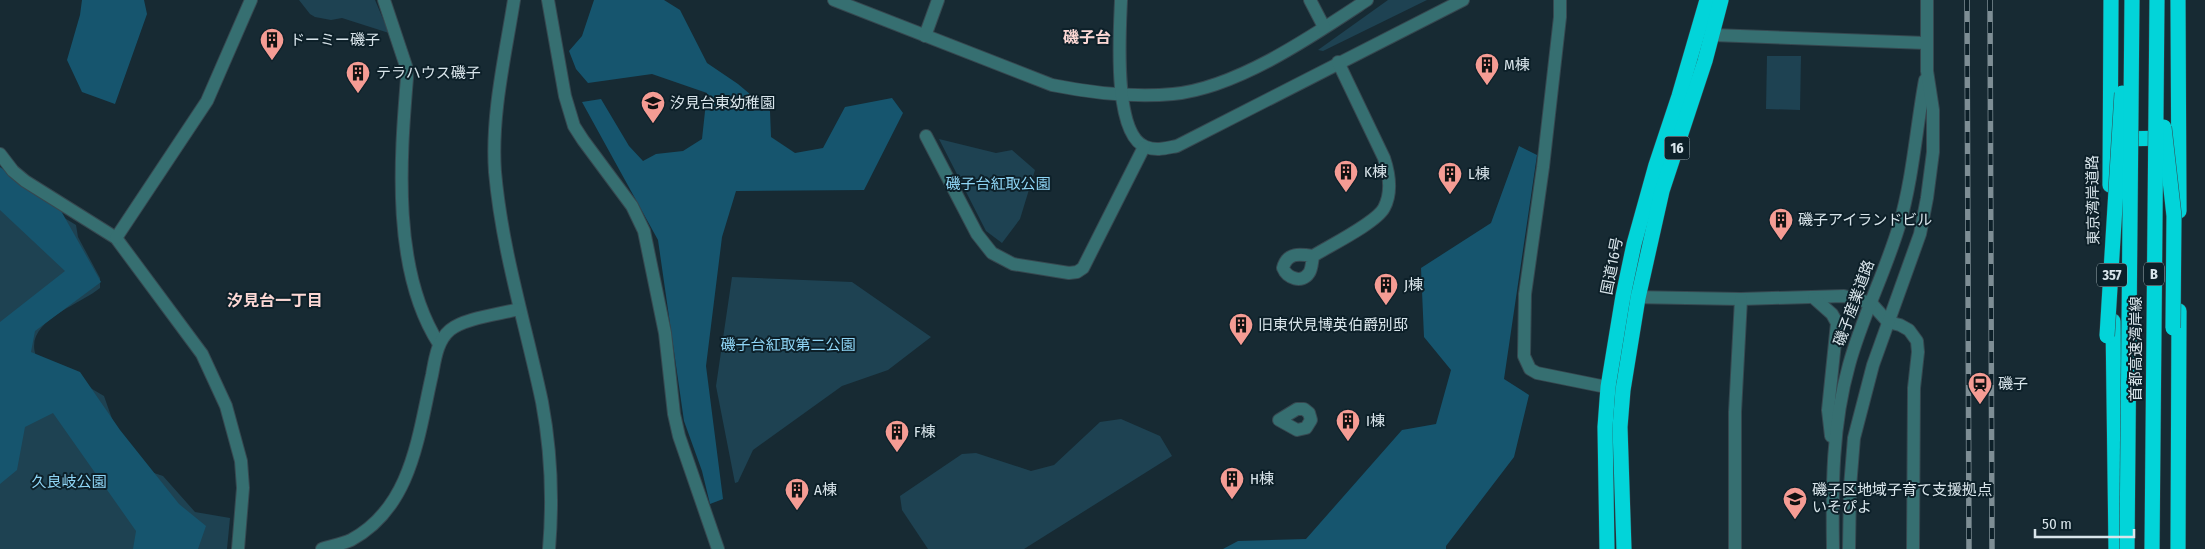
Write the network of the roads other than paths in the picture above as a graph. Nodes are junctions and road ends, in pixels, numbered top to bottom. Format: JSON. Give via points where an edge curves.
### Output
{"nodes":[{"id":1,"x":251,"y":0,"type":"edge"},
{"id":2,"x":384,"y":0,"type":"edge"},
{"id":3,"x":514,"y":0,"type":"edge"},
{"id":4,"x":548,"y":0,"type":"edge"},
{"id":5,"x":834,"y":0,"type":"edge"},
{"id":6,"x":938,"y":0,"type":"edge"},
{"id":7,"x":1121,"y":0,"type":"edge"},
{"id":8,"x":1310,"y":0,"type":"edge"},
{"id":9,"x":1367,"y":0,"type":"edge"},
{"id":10,"x":1463,"y":0,"type":"edge"},
{"id":11,"x":1560,"y":0,"type":"edge"},
{"id":12,"x":1706,"y":0,"type":"edge"},
{"id":13,"x":1721,"y":0,"type":"edge"},
{"id":14,"x":1927,"y":0,"type":"edge"},
{"id":15,"x":2111,"y":0,"type":"edge"},
{"id":16,"x":2126,"y":0,"type":"edge"},
{"id":17,"x":2132,"y":0,"type":"edge"},
{"id":18,"x":2157,"y":0,"type":"edge"},
{"id":19,"x":2178,"y":0,"type":"edge"},
{"id":20,"x":1324,"y":27,"type":"junction"},
{"id":21,"x":1713,"y":35,"type":"junction"},
{"id":22,"x":925,"y":36,"type":"junction"},
{"id":23,"x":1926,"y":43,"type":"junction"},
{"id":24,"x":1338,"y":62,"type":"junction"},
{"id":25,"x":2157,"y":69,"type":"junction"},
{"id":26,"x":1927,"y":70,"type":"junction"},
{"id":27,"x":1121,"y":95,"type":"junction"},
{"id":28,"x":926,"y":136,"type":"dead end"},
{"id":29,"x":2179,"y":138,"type":"junction"},
{"id":30,"x":2110,"y":139,"type":"junction"},
{"id":31,"x":1144,"y":147,"type":"junction"},
{"id":32,"x":0,"y":154,"type":"edge"},
{"id":33,"x":116,"y":238,"type":"junction"},
{"id":34,"x":1313,"y":256,"type":"dead end"},
{"id":35,"x":1631,"y":297,"type":"junction"},
{"id":36,"x":1814,"y":298,"type":"junction"},
{"id":37,"x":1741,"y":299,"type":"junction"},
{"id":38,"x":1871,"y":304,"type":"junction"},
{"id":39,"x":519,"y":309,"type":"junction"},
{"id":40,"x":1888,"y":322,"type":"junction"},
{"id":41,"x":439,"y":344,"type":"junction"},
{"id":42,"x":1616,"y":388,"type":"junction"},
{"id":43,"x":1833,"y":457,"type":"junction"},
{"id":44,"x":238,"y":549,"type":"edge"},
{"id":45,"x":322,"y":549,"type":"edge"},
{"id":46,"x":549,"y":549,"type":"edge"},
{"id":47,"x":718,"y":549,"type":"edge"},
{"id":48,"x":1607,"y":549,"type":"edge"},
{"id":49,"x":1624,"y":549,"type":"edge"},
{"id":50,"x":1735,"y":549,"type":"edge"},
{"id":51,"x":1833,"y":549,"type":"edge"},
{"id":52,"x":1849,"y":549,"type":"edge"},
{"id":53,"x":1913,"y":549,"type":"edge"},
{"id":54,"x":2106,"y":549,"type":"edge"},
{"id":55,"x":2116,"y":549,"type":"edge"},
{"id":56,"x":2126,"y":549,"type":"edge"},
{"id":57,"x":2152,"y":549,"type":"edge"},
{"id":58,"x":2170,"y":549,"type":"edge"},
{"id":59,"x":2177,"y":549,"type":"edge"}],
"edges":[{"from":1,"to":33,"type":"street","via":[[207,101]]},
{"from":2,"to":41,"type":"street","via":[[406,66],[402,194],[411,274],[422,309]]},
{"from":3,"to":39,"type":"street","via":[[495,118],[495,172]]},
{"from":4,"to":47,"type":"street","via":[[574,126],[632,206],[644,231],[665,333],[678,436]]},
{"from":5,"to":22,"type":"street"},
{"from":6,"to":22,"type":"street"},
{"from":7,"to":27,"type":"street"},
{"from":8,"to":20,"type":"street"},
{"from":9,"to":20,"type":"street"},
{"from":10,"to":24,"type":"street"},
{"from":11,"to":42,"type":"street","via":[[1545,148],[1525,294],[1524,356],[1530,369],[1537,373]]},
{"from":12,"to":35,"type":"highway","name":"国道16号","number":"16","via":[[1634,244]]},
{"from":13,"to":21,"type":"highway","name":"国道16号","number":"16"},
{"from":14,"to":23,"type":"street","name":"磯子産業道路"},
{"from":15,"to":30,"type":"highway","name":"東京湾岸道路","number":"357"},
{"from":16,"to":54,"type":"highway","bridge":true,"via":[[2107,336]]},
{"from":17,"to":56,"type":"highway","name":"首都高速湾岸線","number":"B","bridge":true},
{"from":18,"to":25,"type":"highway","name":"首都高速湾岸線","number":"B","bridge":true},
{"from":19,"to":29,"type":"highway"},
{"from":20,"to":27,"type":"street","via":[[1257,67],[1211,86],[1174,94]]},
{"from":21,"to":23,"type":"street"},
{"from":21,"to":35,"type":"highway","name":"国道16号","number":"16"},
{"from":22,"to":27,"type":"street","via":[[1052,85]]},
{"from":23,"to":26,"type":"street","name":"磯子産業道路"},
{"from":24,"to":31,"type":"street","via":[[1176,146],[1160,150]]},
{"from":24,"to":34,"type":"street","via":[[1384,158],[1389,189],[1385,207],[1376,217]]},
{"from":25,"to":57,"type":"highway","name":"首都高速湾岸線","number":"B","bridge":true},
{"from":25,"to":58,"type":"highway","bridge":true,"via":[[2174,216]]},
{"from":26,"to":38,"type":"street","name":"磯子産業道路","via":[[1909,187]]},
{"from":26,"to":40,"type":"street","name":"磯子産業道路","via":[[1933,110],[1933,152],[1927,198],[1920,234]]},
{"from":27,"to":31,"type":"street","via":[[1129,126]]},
{"from":28,"to":31,"type":"street","via":[[977,234],[992,253],[1013,264],[1069,273],[1083,268]]},
{"from":29,"to":30,"type":"highway"},
{"from":29,"to":59,"type":"highway"},
{"from":30,"to":55,"type":"highway","name":"東京湾岸道路","number":"357"},
{"from":32,"to":33,"type":"street","via":[[25,181]]},
{"from":33,"to":44,"type":"street","via":[[191,337],[226,406],[241,461],[243,488]]},
{"from":35,"to":37,"type":"street"},
{"from":35,"to":42,"type":"highway","name":"国道16号","number":"16"},
{"from":36,"to":37,"type":"street"},
{"from":36,"to":38,"type":"street","via":[[1844,296]]},
{"from":36,"to":43,"type":"street","via":[[1837,323],[1828,410]]},
{"from":37,"to":50,"type":"street","via":[[1735,412]]},
{"from":38,"to":40,"type":"street"},
{"from":38,"to":43,"type":"street","name":"磯子産業道路","via":[[1848,366]]},
{"from":39,"to":41,"type":"street","via":[[457,326]]},
{"from":39,"to":46,"type":"street","via":[[542,404],[548,445]]},
{"from":40,"to":52,"type":"street","name":"磯子産業道路","via":[[1854,438]]},
{"from":40,"to":53,"type":"street","via":[[1904,328],[1917,341]]},
{"from":41,"to":45,"type":"street","via":[[412,465],[405,483],[378,520],[350,540]]},
{"from":42,"to":48,"type":"highway","name":"国道16号","number":"16","via":[[1604,427]]},
{"from":42,"to":49,"type":"highway","name":"国道16号","number":"16"},
{"from":43,"to":51,"type":"street","name":"磯子産業道路"}]}
